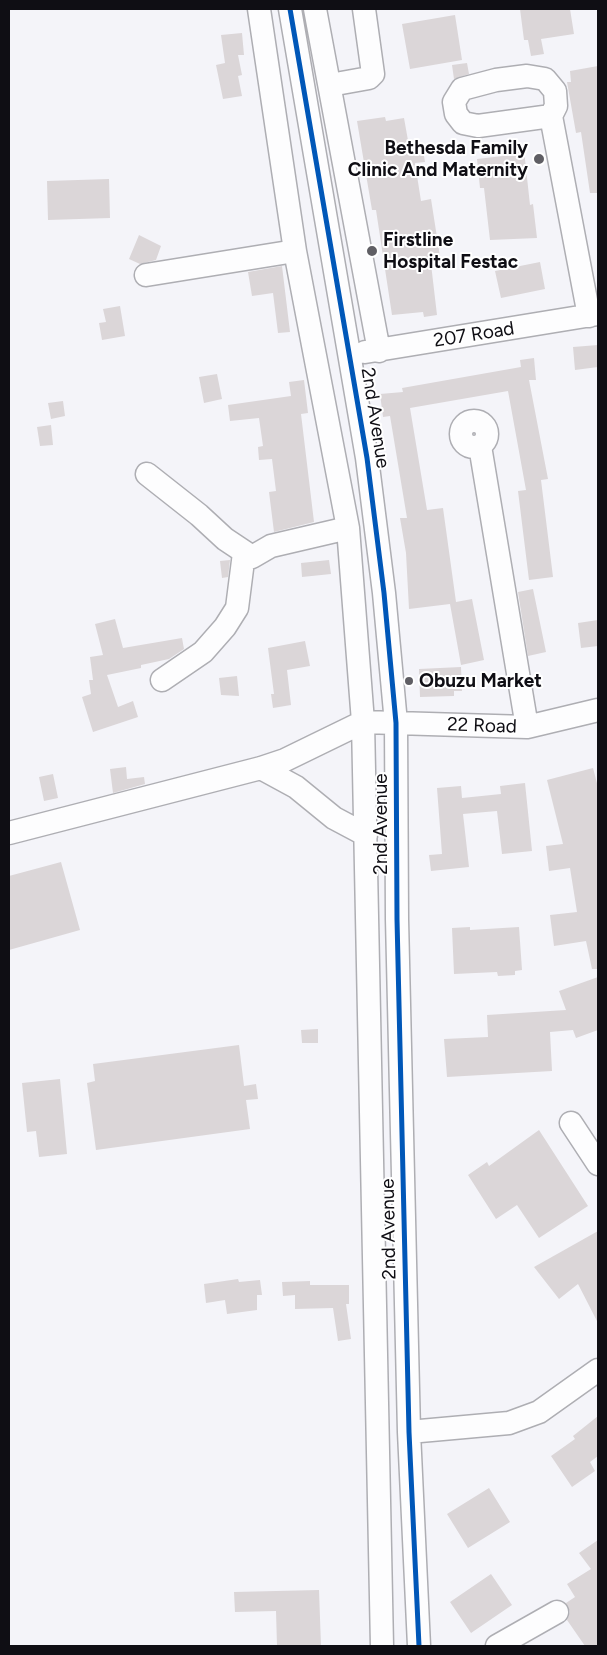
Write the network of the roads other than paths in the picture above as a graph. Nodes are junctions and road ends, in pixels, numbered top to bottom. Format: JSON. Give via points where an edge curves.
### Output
{"nodes":[{"id":1,"x":259,"y":9,"type":"edge"},
{"id":2,"x":290,"y":9,"type":"edge"},
{"id":3,"x":316,"y":9,"type":"edge"},
{"id":4,"x":364,"y":9,"type":"edge"},
{"id":5,"x":330,"y":84,"type":"junction"},
{"id":6,"x":551,"y":116,"type":"dead end"},
{"id":7,"x":295,"y":251,"type":"junction"},
{"id":8,"x":146,"y":275,"type":"dead end"},
{"id":9,"x":593,"y":315,"type":"edge"},
{"id":10,"x":379,"y":351,"type":"junction"},
{"id":11,"x":349,"y":353,"type":"junction"},
{"id":12,"x":480,"y":446,"type":"dead end"},
{"id":13,"x":147,"y":474,"type":"dead end"},
{"id":14,"x":348,"y":528,"type":"junction"},
{"id":15,"x":244,"y":552,"type":"junction"},
{"id":16,"x":162,"y":680,"type":"dead end"},
{"id":17,"x":598,"y":710,"type":"edge"},
{"id":18,"x":363,"y":722,"type":"junction"},
{"id":19,"x":396,"y":723,"type":"junction"},
{"id":20,"x":527,"y":727,"type":"junction"},
{"id":21,"x":261,"y":768,"type":"junction"},
{"id":22,"x":9,"y":833,"type":"edge"},
{"id":23,"x":366,"y":835,"type":"junction"},
{"id":24,"x":571,"y":1123,"type":"dead end"},
{"id":25,"x":598,"y":1164,"type":"edge"},
{"id":26,"x":598,"y":1370,"type":"edge"},
{"id":27,"x":409,"y":1432,"type":"junction"},
{"id":28,"x":557,"y":1612,"type":"dead end"},
{"id":29,"x":382,"y":1646,"type":"edge"},
{"id":30,"x":419,"y":1646,"type":"edge"},
{"id":31,"x":497,"y":1646,"type":"edge"}],
"edges":[{"from":1,"to":7,"type":"street","name":"2nd Avenue"},
{"from":2,"to":11,"type":"street","name":"2nd Avenue"},
{"from":3,"to":5,"type":"street"},
{"from":4,"to":5,"type":"street","via":[[373,74],[369,78]]},
{"from":5,"to":10,"type":"street"},
{"from":6,"to":9,"type":"street"},
{"from":7,"to":8,"type":"street"},
{"from":7,"to":14,"type":"street","name":"2nd Avenue"},
{"from":9,"to":10,"type":"street","name":"207 Road"},
{"from":10,"to":11,"type":"street","name":"207 Road"},
{"from":11,"to":19,"type":"street","name":"2nd Avenue","via":[[367,458]]},
{"from":12,"to":20,"type":"street"},
{"from":13,"to":15,"type":"street"},
{"from":14,"to":15,"type":"street","via":[[271,546],[252,557]]},
{"from":14,"to":18,"type":"street","name":"2nd Avenue"},
{"from":15,"to":16,"type":"street","via":[[237,608],[225,627],[203,652]]},
{"from":17,"to":20,"type":"street","name":"22 Road"},
{"from":18,"to":19,"type":"street","name":"22 Road"},
{"from":18,"to":21,"type":"street"},
{"from":18,"to":23,"type":"street","name":"2nd Avenue"},
{"from":19,"to":20,"type":"street","name":"22 Road"},
{"from":19,"to":27,"type":"street","name":"2nd Avenue","via":[[397,919]]},
{"from":21,"to":22,"type":"street"},
{"from":21,"to":23,"type":"street","via":[[296,787],[334,818]]},
{"from":23,"to":29,"type":"street","name":"2nd Avenue"},
{"from":24,"to":25,"type":"street"},
{"from":26,"to":27,"type":"street","via":[[539,1412],[509,1423]]},
{"from":27,"to":30,"type":"street","name":"2nd Avenue"},
{"from":28,"to":31,"type":"street"}]}
